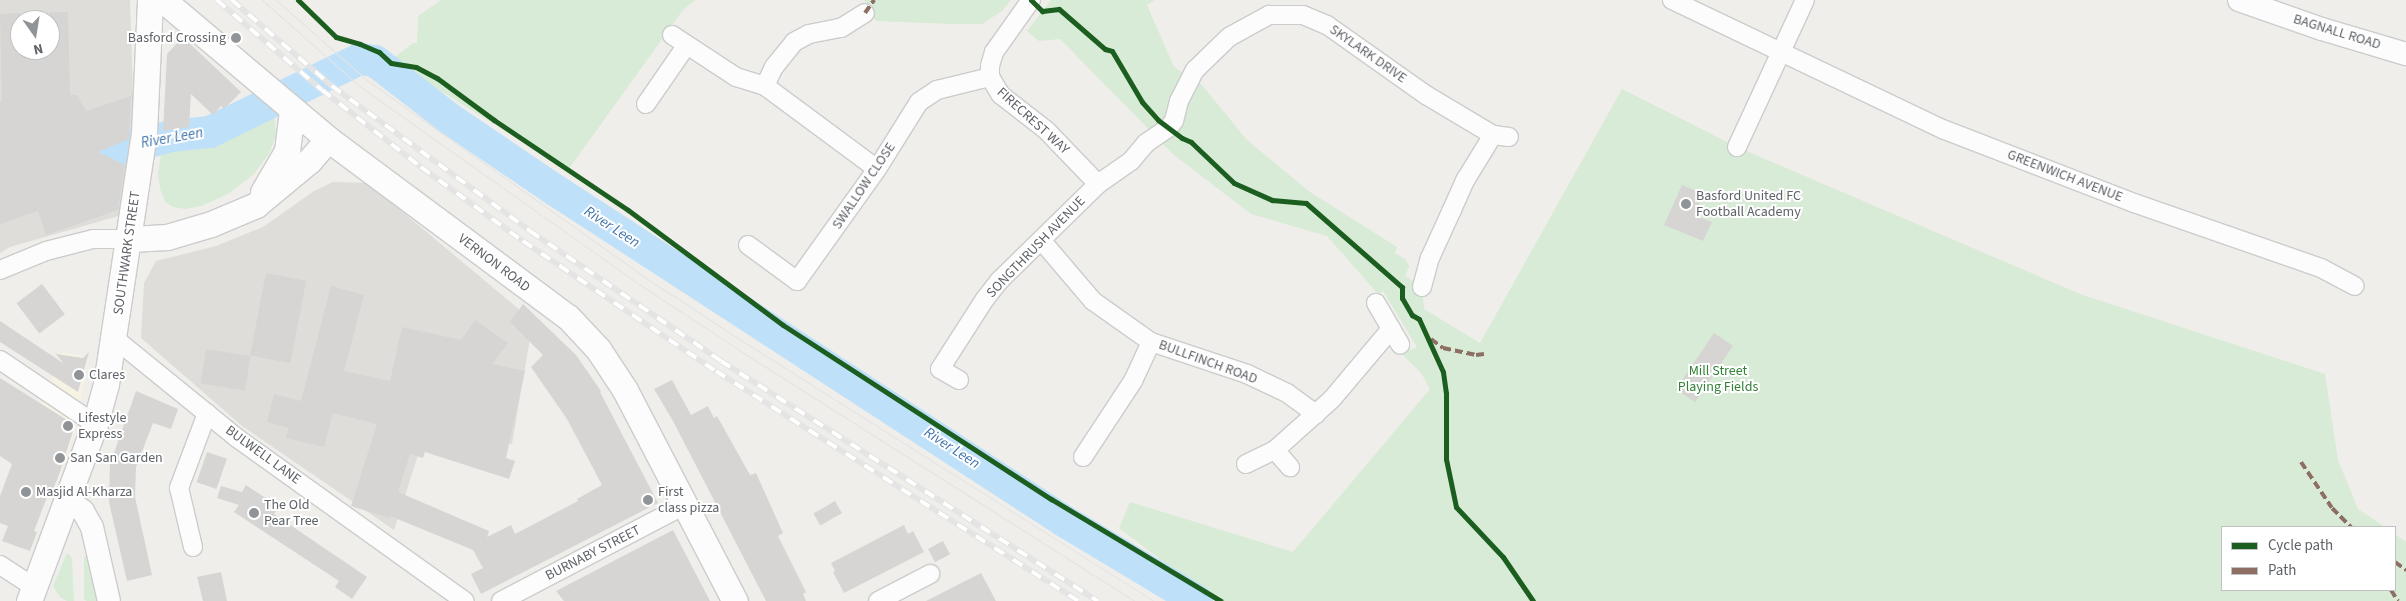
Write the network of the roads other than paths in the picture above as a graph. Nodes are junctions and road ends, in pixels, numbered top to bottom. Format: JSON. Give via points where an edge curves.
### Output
{"nodes":[{"id":1,"x":150,"y":0,"type":"edge"},
{"id":2,"x":164,"y":0,"type":"edge"},
{"id":3,"x":1031,"y":0,"type":"edge"},
{"id":4,"x":1672,"y":0,"type":"edge"},
{"id":5,"x":1806,"y":0,"type":"edge"},
{"id":6,"x":2239,"y":0,"type":"edge"},
{"id":7,"x":865,"y":14,"type":"dead end"},
{"id":8,"x":672,"y":35,"type":"dead end"},
{"id":9,"x":686,"y":46,"type":"junction"},
{"id":10,"x":1781,"y":51,"type":"junction"},
{"id":11,"x":2406,"y":54,"type":"edge"},
{"id":12,"x":990,"y":77,"type":"junction"},
{"id":13,"x":765,"y":86,"type":"junction"},
{"id":14,"x":646,"y":104,"type":"dead end"},
{"id":15,"x":292,"y":110,"type":"junction"},
{"id":16,"x":328,"y":139,"type":"junction"},
{"id":17,"x":1737,"y":147,"type":"dead end"},
{"id":18,"x":877,"y":169,"type":"junction"},
{"id":19,"x":1098,"y":184,"type":"junction"},
{"id":20,"x":256,"y":206,"type":"junction"},
{"id":21,"x":130,"y":239,"type":"junction"},
{"id":22,"x":1041,"y":240,"type":"junction"},
{"id":23,"x":748,"y":245,"type":"dead end"},
{"id":24,"x":0,"y":270,"type":"edge"},
{"id":25,"x":2355,"y":286,"type":"dead end"},
{"id":26,"x":1422,"y":287,"type":"dead end"},
{"id":27,"x":1376,"y":304,"type":"dead end"},
{"id":28,"x":1391,"y":329,"type":"junction"},
{"id":29,"x":114,"y":338,"type":"junction"},
{"id":30,"x":1151,"y":342,"type":"junction"},
{"id":31,"x":1400,"y":344,"type":"dead end"},
{"id":32,"x":0,"y":360,"type":"edge"},
{"id":33,"x":959,"y":380,"type":"dead end"},
{"id":34,"x":206,"y":413,"type":"junction"},
{"id":35,"x":1316,"y":414,"type":"junction"},
{"id":36,"x":95,"y":424,"type":"junction"},
{"id":37,"x":1275,"y":450,"type":"junction"},
{"id":38,"x":1083,"y":457,"type":"dead end"},
{"id":39,"x":1246,"y":464,"type":"dead end"},
{"id":40,"x":1290,"y":467,"type":"dead end"},
{"id":41,"x":67,"y":499,"type":"junction"},
{"id":42,"x":686,"y":506,"type":"junction"},
{"id":43,"x":193,"y":547,"type":"dead end"},
{"id":44,"x":0,"y":564,"type":"edge"},
{"id":45,"x":930,"y":574,"type":"dead end"},
{"id":46,"x":32,"y":594,"type":"edge"},
{"id":47,"x":109,"y":601,"type":"edge"},
{"id":48,"x":465,"y":601,"type":"edge"},
{"id":49,"x":501,"y":601,"type":"edge"},
{"id":50,"x":735,"y":601,"type":"edge"},
{"id":51,"x":878,"y":601,"type":"edge"}],
"edges":[{"from":1,"to":21,"type":"main road","name":"SOUTHWARK STREET","via":[[143,143]]},
{"from":2,"to":15,"type":"main road","name":"VERNON ROAD"},
{"from":3,"to":12,"type":"street","name":"FIRECREST WAY","via":[[994,52]]},
{"from":4,"to":10,"type":"street","name":"GREENWICH AVENUE"},
{"from":5,"to":10,"type":"street"},
{"from":6,"to":11,"type":"street","name":"BAGNALL ROAD"},
{"from":7,"to":13,"type":"street","via":[[841,28],[809,34],[794,42],[774,67]]},
{"from":8,"to":9,"type":"street"},
{"from":9,"to":13,"type":"street","via":[[736,77]]},
{"from":9,"to":14,"type":"street"},
{"from":10,"to":17,"type":"street"},
{"from":10,"to":25,"type":"street","name":"GREENWICH AVENUE","via":[[1945,130],[2134,203],[2321,268]]},
{"from":12,"to":18,"type":"street","name":"SWALLOW CLOSE","via":[[937,90],[920,102]]},
{"from":12,"to":19,"type":"street","name":"FIRECREST WAY","via":[[1001,95],[1046,130]]},
{"from":13,"to":18,"type":"street"},
{"from":15,"to":16,"type":"main road","name":"VERNON ROAD"},
{"from":15,"to":20,"type":"main road","via":[[287,150]]},
{"from":16,"to":20,"type":"main road","via":[[309,161]]},
{"from":16,"to":42,"type":"main road","name":"VERNON ROAD","via":[[568,317],[598,349],[625,390]]},
{"from":18,"to":23,"type":"street","name":"SWALLOW CLOSE","via":[[798,280]]},
{"from":19,"to":22,"type":"street","name":"SONGTHRUSH AVENUE"},
{"from":19,"to":26,"type":"street","name":"SKYLARK DRIVE","via":[[1131,161],[1146,142],[1168,128],[1195,70],[1229,37],[1269,15],[1303,15],[1327,25],[1426,95],[1501,136],[1466,179],[1430,258]]},
{"from":20,"to":21,"type":"main road","via":[[167,237]]},
{"from":21,"to":24,"type":"street","via":[[93,240],[56,248]]},
{"from":21,"to":29,"type":"main road","name":"SOUTHWARK STREET"},
{"from":22,"to":30,"type":"street","name":"BULLFINCH ROAD","via":[[1093,301]]},
{"from":22,"to":33,"type":"street","name":"SONGTHRUSH AVENUE","via":[[985,299],[951,350],[940,370]]},
{"from":27,"to":28,"type":"street"},
{"from":28,"to":31,"type":"street"},
{"from":28,"to":35,"type":"street","via":[[1332,400]]},
{"from":29,"to":34,"type":"street","name":"BULWELL LANE"},
{"from":29,"to":36,"type":"main road","name":"SOUTHWARK STREET"},
{"from":30,"to":35,"type":"street","name":"BULLFINCH ROAD","via":[[1247,374],[1286,393]]},
{"from":30,"to":38,"type":"street","name":"BULLFINCH ROAD","via":[[1133,381]]},
{"from":32,"to":36,"type":"street"},
{"from":34,"to":43,"type":"street","via":[[179,488]]},
{"from":34,"to":48,"type":"street","name":"BULWELL LANE"},
{"from":35,"to":37,"type":"street"},
{"from":36,"to":41,"type":"main road","name":"SOUTHWARK STREET"},
{"from":37,"to":39,"type":"street"},
{"from":37,"to":40,"type":"street"},
{"from":41,"to":46,"type":"main road","name":"SOUTHWARK STREET"},
{"from":41,"to":47,"type":"street","via":[[83,512],[92,527]]},
{"from":42,"to":49,"type":"street","name":"BURNABY STREET"},
{"from":42,"to":50,"type":"main road","name":"VERNON ROAD"},
{"from":44,"to":46,"type":"street"},
{"from":45,"to":51,"type":"street"}]}
